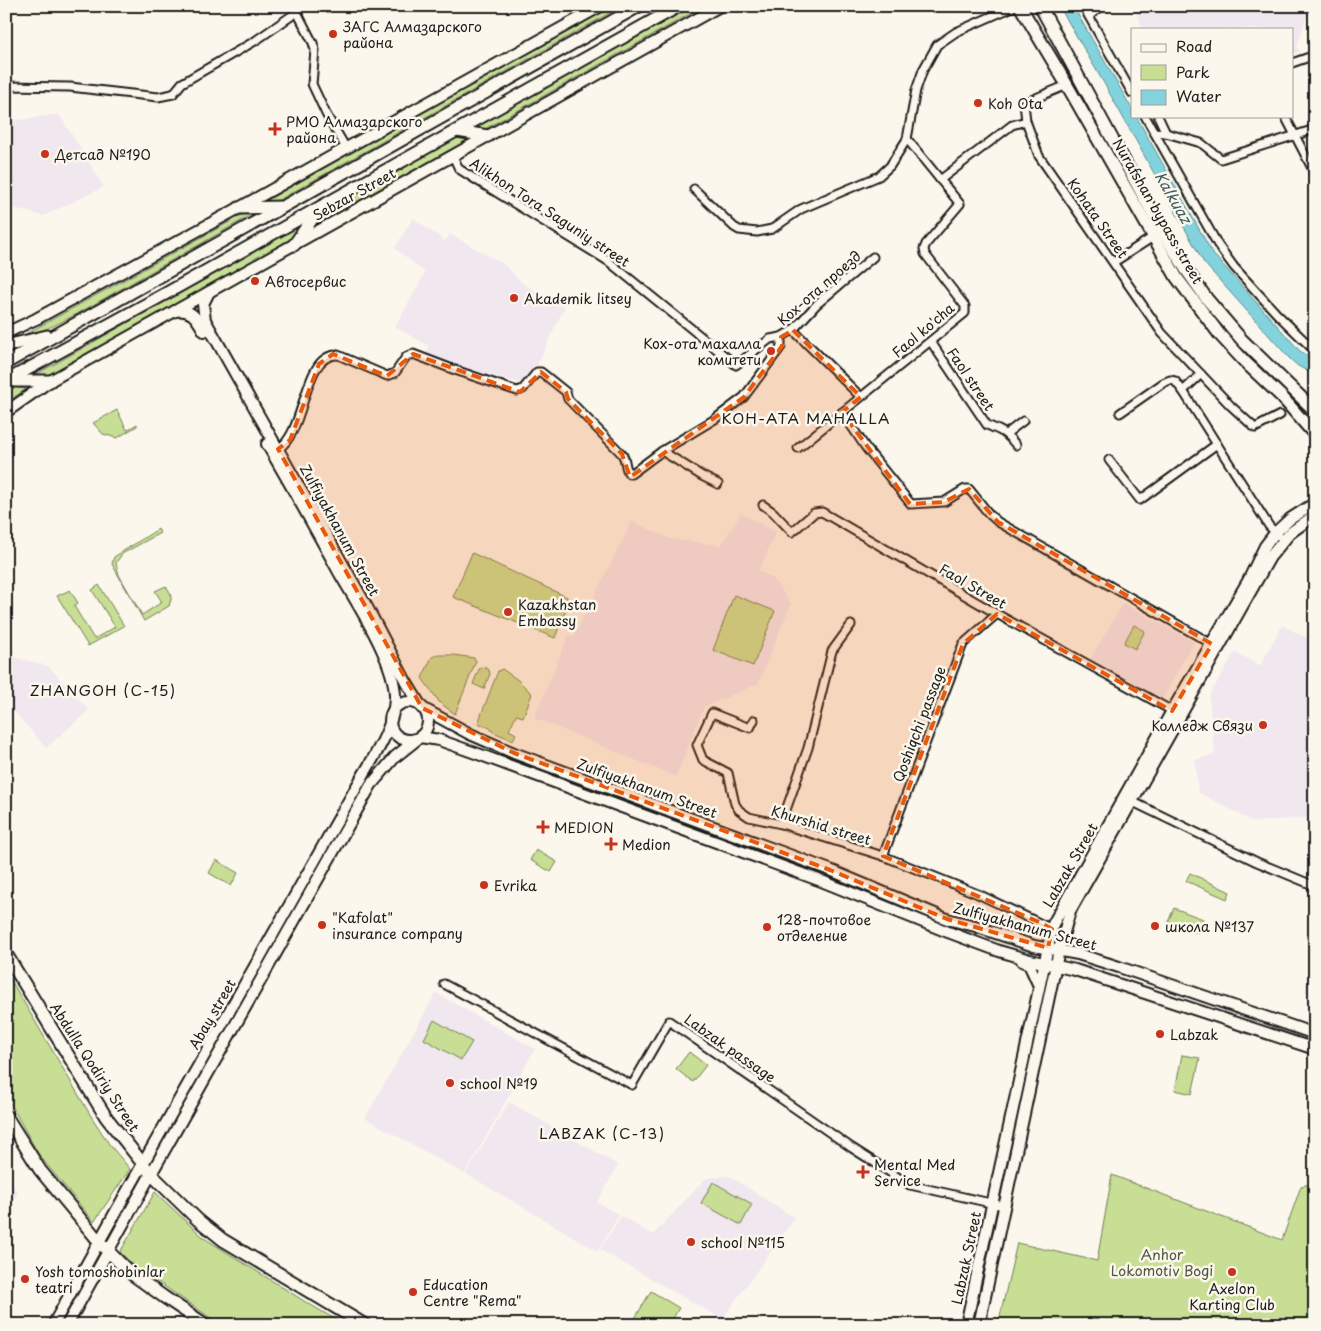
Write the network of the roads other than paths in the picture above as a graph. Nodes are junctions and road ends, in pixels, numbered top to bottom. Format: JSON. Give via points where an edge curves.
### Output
{"nodes":[{"id":1,"x":601,"y":6,"type":"edge"},
{"id":2,"x":639,"y":6,"type":"edge"},
{"id":3,"x":679,"y":6,"type":"edge"},
{"id":4,"x":720,"y":6,"type":"edge"},
{"id":5,"x":1015,"y":6,"type":"edge"},
{"id":6,"x":1020,"y":6,"type":"edge"},
{"id":7,"x":1032,"y":6,"type":"edge"},
{"id":8,"x":1040,"y":6,"type":"edge"},
{"id":9,"x":1083,"y":6,"type":"edge"},
{"id":10,"x":1102,"y":6,"type":"edge"},
{"id":11,"x":1089,"y":16,"type":"junction"},
{"id":12,"x":1064,"y":52,"type":"junction"},
{"id":13,"x":1315,"y":55,"type":"edge"},
{"id":14,"x":1294,"y":62,"type":"edge"},
{"id":15,"x":1068,"y":85,"type":"junction"},
{"id":16,"x":6,"y":86,"type":"edge"},
{"id":17,"x":1131,"y":91,"type":"edge"},
{"id":18,"x":1146,"y":118,"type":"edge"},
{"id":19,"x":1159,"y":118,"type":"edge"},
{"id":20,"x":1286,"y":118,"type":"edge"},
{"id":21,"x":1026,"y":121,"type":"junction"},
{"id":22,"x":1315,"y":129,"type":"edge"},
{"id":23,"x":457,"y":131,"type":"junction"},
{"id":24,"x":1154,"y":132,"type":"junction"},
{"id":25,"x":1166,"y":133,"type":"junction"},
{"id":26,"x":488,"y":136,"type":"junction"},
{"id":27,"x":1296,"y":136,"type":"junction"},
{"id":28,"x":907,"y":139,"type":"junction"},
{"id":29,"x":346,"y":148,"type":"junction"},
{"id":30,"x":453,"y":156,"type":"junction"},
{"id":31,"x":369,"y":158,"type":"junction"},
{"id":32,"x":379,"y":174,"type":"junction"},
{"id":33,"x":1315,"y":174,"type":"edge"},
{"id":34,"x":940,"y":180,"type":"junction"},
{"id":35,"x":694,"y":189,"type":"dead end"},
{"id":36,"x":322,"y":206,"type":"junction"},
{"id":37,"x":284,"y":207,"type":"junction"},
{"id":38,"x":239,"y":208,"type":"junction"},
{"id":39,"x":1153,"y":237,"type":"junction"},
{"id":40,"x":294,"y":245,"type":"junction"},
{"id":41,"x":872,"y":257,"type":"dead end"},
{"id":42,"x":1114,"y":262,"type":"junction"},
{"id":43,"x":209,"y":292,"type":"junction"},
{"id":44,"x":176,"y":311,"type":"junction"},
{"id":45,"x":793,"y":330,"type":"junction"},
{"id":46,"x":6,"y":333,"type":"edge"},
{"id":47,"x":58,"y":333,"type":"junction"},
{"id":48,"x":781,"y":337,"type":"junction"},
{"id":49,"x":930,"y":342,"type":"junction"},
{"id":50,"x":6,"y":346,"type":"edge"},
{"id":51,"x":1315,"y":351,"type":"edge"},
{"id":52,"x":6,"y":363,"type":"edge"},
{"id":53,"x":1201,"y":374,"type":"junction"},
{"id":54,"x":1280,"y":377,"type":"junction"},
{"id":55,"x":6,"y":381,"type":"edge"},
{"id":56,"x":50,"y":381,"type":"junction"},
{"id":57,"x":1272,"y":387,"type":"junction"},
{"id":58,"x":1183,"y":391,"type":"junction"},
{"id":59,"x":860,"y":397,"type":"junction"},
{"id":60,"x":1315,"y":411,"type":"edge"},
{"id":61,"x":6,"y":412,"type":"edge"},
{"id":62,"x":842,"y":412,"type":"junction"},
{"id":63,"x":1120,"y":413,"type":"dead end"},
{"id":64,"x":1280,"y":415,"type":"dead end"},
{"id":65,"x":1023,"y":421,"type":"dead end"},
{"id":66,"x":1006,"y":434,"type":"junction"},
{"id":67,"x":1315,"y":435,"type":"edge"},
{"id":68,"x":1217,"y":444,"type":"junction"},
{"id":69,"x":1016,"y":445,"type":"dead end"},
{"id":70,"x":798,"y":448,"type":"dead end"},
{"id":71,"x":278,"y":449,"type":"junction"},
{"id":72,"x":662,"y":451,"type":"junction"},
{"id":73,"x":1110,"y":460,"type":"dead end"},
{"id":74,"x":718,"y":484,"type":"dead end"},
{"id":75,"x":1315,"y":503,"type":"edge"},
{"id":76,"x":763,"y":504,"type":"dead end"},
{"id":77,"x":1315,"y":515,"type":"edge"},
{"id":78,"x":1279,"y":536,"type":"junction"},
{"id":79,"x":997,"y":614,"type":"junction"},
{"id":80,"x":851,"y":625,"type":"dead end"},
{"id":81,"x":1212,"y":644,"type":"junction"},
{"id":82,"x":422,"y":708,"type":"junction"},
{"id":83,"x":1176,"y":714,"type":"junction"},
{"id":84,"x":391,"y":717,"type":"junction"},
{"id":85,"x":754,"y":720,"type":"dead end"},
{"id":86,"x":420,"y":737,"type":"junction"},
{"id":87,"x":1131,"y":801,"type":"junction"},
{"id":88,"x":781,"y":824,"type":"junction"},
{"id":89,"x":883,"y":856,"type":"junction"},
{"id":90,"x":1315,"y":886,"type":"edge"},
{"id":91,"x":300,"y":887,"type":"junction"},
{"id":92,"x":310,"y":892,"type":"junction"},
{"id":93,"x":1052,"y":929,"type":"junction"},
{"id":94,"x":1048,"y":948,"type":"junction"},
{"id":95,"x":1059,"y":950,"type":"junction"},
{"id":96,"x":6,"y":954,"type":"edge"},
{"id":97,"x":1010,"y":955,"type":"junction"},
{"id":98,"x":1044,"y":964,"type":"junction"},
{"id":99,"x":1056,"y":966,"type":"junction"},
{"id":100,"x":444,"y":984,"type":"dead end"},
{"id":101,"x":1039,"y":986,"type":"junction"},
{"id":102,"x":1298,"y":1029,"type":"junction"},
{"id":103,"x":1315,"y":1034,"type":"edge"},
{"id":104,"x":1292,"y":1043,"type":"junction"},
{"id":105,"x":1315,"y":1049,"type":"edge"},
{"id":106,"x":6,"y":1116,"type":"edge"},
{"id":107,"x":142,"y":1164,"type":"junction"},
{"id":108,"x":151,"y":1174,"type":"junction"},
{"id":109,"x":992,"y":1204,"type":"junction"},
{"id":110,"x":1004,"y":1206,"type":"junction"},
{"id":111,"x":99,"y":1242,"type":"junction"},
{"id":112,"x":108,"y":1252,"type":"junction"},
{"id":113,"x":53,"y":1325,"type":"edge"},
{"id":114,"x":67,"y":1325,"type":"edge"},
{"id":115,"x":206,"y":1325,"type":"edge"},
{"id":116,"x":365,"y":1325,"type":"edge"},
{"id":117,"x":966,"y":1325,"type":"edge"},
{"id":118,"x":979,"y":1325,"type":"edge"}],
"edges":[{"from":1,"to":29,"type":"main road"},
{"from":2,"to":31,"type":"main road","name":"Sebzar Street"},
{"from":3,"to":23,"type":"main road","name":"Sebzar Street"},
{"from":4,"to":26,"type":"main road","name":"Sebzar Street"},
{"from":5,"to":28,"type":"street","via":[[956,32],[938,45],[916,90]]},
{"from":6,"to":15,"type":"main road","name":"Nurafshan bypass street"},
{"from":7,"to":12,"type":"main road"},
{"from":8,"to":12,"type":"main road","name":"Nurafshan bypass street"},
{"from":9,"to":11,"type":"street"},
{"from":10,"to":11,"type":"street"},
{"from":11,"to":17,"type":"street"},
{"from":12,"to":54,"type":"main road","name":"Nurafshan bypass street","via":[[1187,271],[1230,327]]},
{"from":13,"to":14,"type":"street"},
{"from":15,"to":21,"type":"street","via":[[1024,103]]},
{"from":15,"to":39,"type":"main road","name":"Nurafshan bypass street"},
{"from":16,"to":29,"type":"street","via":[[70,87],[167,96],[173,94],[182,82],[255,41],[297,12],[314,43],[312,84]]},
{"from":18,"to":24,"type":"street"},
{"from":19,"to":25,"type":"street"},
{"from":20,"to":27,"type":"street"},
{"from":21,"to":34,"type":"street","via":[[1012,125]]},
{"from":21,"to":42,"type":"street","name":"Kohata Street","via":[[1039,156]]},
{"from":22,"to":27,"type":"street"},
{"from":23,"to":26,"type":"main road"},
{"from":23,"to":32,"type":"main road","name":"Sebzar Street"},
{"from":24,"to":25,"type":"street"},
{"from":24,"to":51,"type":"street","via":[[1218,245],[1234,267]]},
{"from":25,"to":27,"type":"street","via":[[1201,143],[1221,159]]},
{"from":26,"to":30,"type":"main road","name":"Sebzar Street"},
{"from":27,"to":33,"type":"street"},
{"from":28,"to":34,"type":"street","name":"Faol ko'cha"},
{"from":28,"to":35,"type":"street","via":[[880,176],[801,209],[772,229],[757,232],[739,230]]},
{"from":29,"to":38,"type":"main road"},
{"from":30,"to":40,"type":"main road","name":"Sebzar Street"},
{"from":30,"to":48,"type":"street","name":"Alikhon Tora Saguniy street","via":[[459,169],[608,261],[736,365],[770,339]]},
{"from":31,"to":32,"type":"main road"},
{"from":31,"to":37,"type":"main road","name":"Sebzar Street"},
{"from":32,"to":36,"type":"main road","name":"Sebzar Street"},
{"from":34,"to":49,"type":"street","name":"Faol ko'cha","via":[[960,204],[926,244],[924,251],[965,310]]},
{"from":36,"to":40,"type":"main road"},
{"from":36,"to":55,"type":"main road","name":"Sebzar Street"},
{"from":37,"to":38,"type":"main road"},
{"from":37,"to":47,"type":"main road","name":"Sebzar Street"},
{"from":38,"to":46,"type":"main road"},
{"from":39,"to":42,"type":"street"},
{"from":39,"to":57,"type":"main road","name":"Nurafshan bypass street","via":[[1208,321]]},
{"from":40,"to":43,"type":"main road","name":"Sebzar Street"},
{"from":41,"to":45,"type":"street","name":"Кох-ота проезд","via":[[817,304]]},
{"from":42,"to":53,"type":"street","name":"Kohata Street","via":[[1162,333]]},
{"from":43,"to":44,"type":"main road","name":"Sebzar Street"},
{"from":43,"to":71,"type":"main road","name":"Zulfiyakhanum Street","via":[[203,304],[205,320]]},
{"from":44,"to":56,"type":"main road","name":"Sebzar Street"},
{"from":44,"to":84,"type":"main road","name":"Zulfiyakhanum Street","via":[[190,312],[200,323],[364,616],[392,674],[395,701]]},
{"from":45,"to":48,"type":"street","name":"Кох-ота проезд"},
{"from":45,"to":59,"type":"street"},
{"from":47,"to":50,"type":"main road"},
{"from":47,"to":52,"type":"main road","name":"Sebzar Street"},
{"from":48,"to":72,"type":"street","via":[[781,347],[744,397]]},
{"from":49,"to":59,"type":"street","name":"Faol ko'cha"},
{"from":49,"to":66,"type":"street","name":"Faol street","via":[[987,425]]},
{"from":53,"to":58,"type":"street"},
{"from":53,"to":64,"type":"street","name":"Kohata Street","via":[[1255,428]]},
{"from":54,"to":57,"type":"main road","via":[[1279,384]]},
{"from":54,"to":60,"type":"main road","name":"Nurafshan bypass street"},
{"from":55,"to":56,"type":"main road"},
{"from":56,"to":61,"type":"main road","name":"Sebzar Street"},
{"from":57,"to":67,"type":"main road","name":"Nurafshan bypass street"},
{"from":58,"to":63,"type":"street","via":[[1170,380]]},
{"from":58,"to":68,"type":"street"},
{"from":59,"to":62,"type":"street","name":"Faol ko'cha"},
{"from":62,"to":70,"type":"street","name":"Faol ko'cha"},
{"from":62,"to":81,"type":"street","via":[[911,504],[944,502],[969,489],[998,522]]},
{"from":65,"to":66,"type":"street"},
{"from":66,"to":69,"type":"street","name":"Faol street"},
{"from":68,"to":73,"type":"street","via":[[1140,500]]},
{"from":68,"to":78,"type":"street","via":[[1269,526]]},
{"from":71,"to":72,"type":"street","via":[[290,440],[312,377],[322,360],[338,355],[387,376],[395,373],[406,356],[413,354],[517,391],[541,372],[566,392],[568,399],[622,454],[628,474],[634,473]]},
{"from":71,"to":82,"type":"main road","name":"Zulfiyakhanum Street"},
{"from":72,"to":74,"type":"street"},
{"from":75,"to":78,"type":"main road","name":"Labzak Street","via":[[1296,515]]},
{"from":76,"to":79,"type":"street","name":"Faol Street","via":[[792,532],[814,512],[822,512]]},
{"from":77,"to":78,"type":"main road","name":"Labzak Street"},
{"from":78,"to":81,"type":"main road","name":"Labzak Street","via":[[1263,550]]},
{"from":78,"to":83,"type":"main road","name":"Labzak Street","via":[[1270,557]]},
{"from":79,"to":83,"type":"street","name":"Faol Street"},
{"from":79,"to":89,"type":"street","name":"Qoshiqchi passage","via":[[963,644]]},
{"from":80,"to":88,"type":"street","via":[[832,651],[808,748]]},
{"from":81,"to":83,"type":"main road","name":"Labzak Street"},
{"from":82,"to":84,"type":"main road","via":[[404,704],[398,706]]},
{"from":82,"to":86,"type":"main road","via":[[428,723]]},
{"from":82,"to":94,"type":"main road","name":"Zulfiyakhanum Street","via":[[514,754],[830,870],[946,919]]},
{"from":83,"to":87,"type":"main road","name":"Labzak Street"},
{"from":83,"to":93,"type":"main road","name":"Labzak Street","via":[[1129,790]]},
{"from":84,"to":86,"type":"main road","via":[[392,729],[402,738],[414,740]]},
{"from":84,"to":91,"type":"main road","name":"Abay street","via":[[376,753]]},
{"from":85,"to":88,"type":"street","name":"Khurshid street","via":[[749,728],[712,713],[698,745],[703,760],[728,773],[738,810],[749,817]]},
{"from":86,"to":92,"type":"main road","name":"Abay street","via":[[395,757],[371,785]]},
{"from":86,"to":97,"type":"main road","name":"Zulfiyakhanum Street","via":[[439,740],[498,761]]},
{"from":87,"to":90,"type":"street","via":[[1257,862]]},
{"from":87,"to":95,"type":"main road","name":"Labzak Street","via":[[1070,911]]},
{"from":88,"to":89,"type":"street","name":"Khurshid street"},
{"from":89,"to":93,"type":"street","name":"Khurshid street","via":[[978,894]]},
{"from":91,"to":92,"type":"main road"},
{"from":91,"to":107,"type":"main road","name":"Abay street"},
{"from":92,"to":108,"type":"main road","name":"Abay street"},
{"from":93,"to":94,"type":"main road","name":"Labzak Street"},
{"from":94,"to":95,"type":"main road","name":"Zulfiyakhanum Street"},
{"from":94,"to":98,"type":"main road","name":"Labzak Street"},
{"from":95,"to":99,"type":"main road","name":"Labzak Street"},
{"from":95,"to":102,"type":"main road","name":"Zulfiyakhanum Street","via":[[1119,967]]},
{"from":96,"to":107,"type":"main road","name":"Abdulla Qodiriy Street","via":[[100,1107]]},
{"from":97,"to":98,"type":"main road","name":"Zulfiyakhanum Street"},
{"from":97,"to":101,"type":"main road","via":[[1029,964]]},
{"from":98,"to":99,"type":"main road","name":"Zulfiyakhanum Street"},
{"from":98,"to":101,"type":"main road","name":"Labzak Street"},
{"from":99,"to":104,"type":"main road","name":"Zulfiyakhanum Street"},
{"from":99,"to":110,"type":"main road","name":"Labzak Street"},
{"from":100,"to":109,"type":"street","name":"Labzak passage","via":[[632,1084],[670,1021],[910,1185]]},
{"from":101,"to":109,"type":"main road","name":"Labzak Street"},
{"from":102,"to":103,"type":"main road","name":"Zulfiyakhanum Street"},
{"from":102,"to":104,"type":"main road"},
{"from":104,"to":105,"type":"main road","name":"Zulfiyakhanum Street"},
{"from":106,"to":111,"type":"main road","via":[[40,1170]]},
{"from":107,"to":108,"type":"main road","name":"Abdulla Qodiriy Street"},
{"from":107,"to":111,"type":"main road","name":"Abay street"},
{"from":108,"to":112,"type":"main road","name":"Abay street"},
{"from":108,"to":116,"type":"main road","name":"Abdulla Qodiriy Street","via":[[223,1240]]},
{"from":109,"to":110,"type":"street","name":"Labzak passage"},
{"from":109,"to":117,"type":"main road","name":"Labzak Street"},
{"from":110,"to":118,"type":"main road","name":"Labzak Street"},
{"from":111,"to":112,"type":"main road"},
{"from":111,"to":113,"type":"main road","name":"Abay street"},
{"from":112,"to":114,"type":"main road","name":"Abay street"},
{"from":112,"to":115,"type":"main road","via":[[129,1272]]}]}
